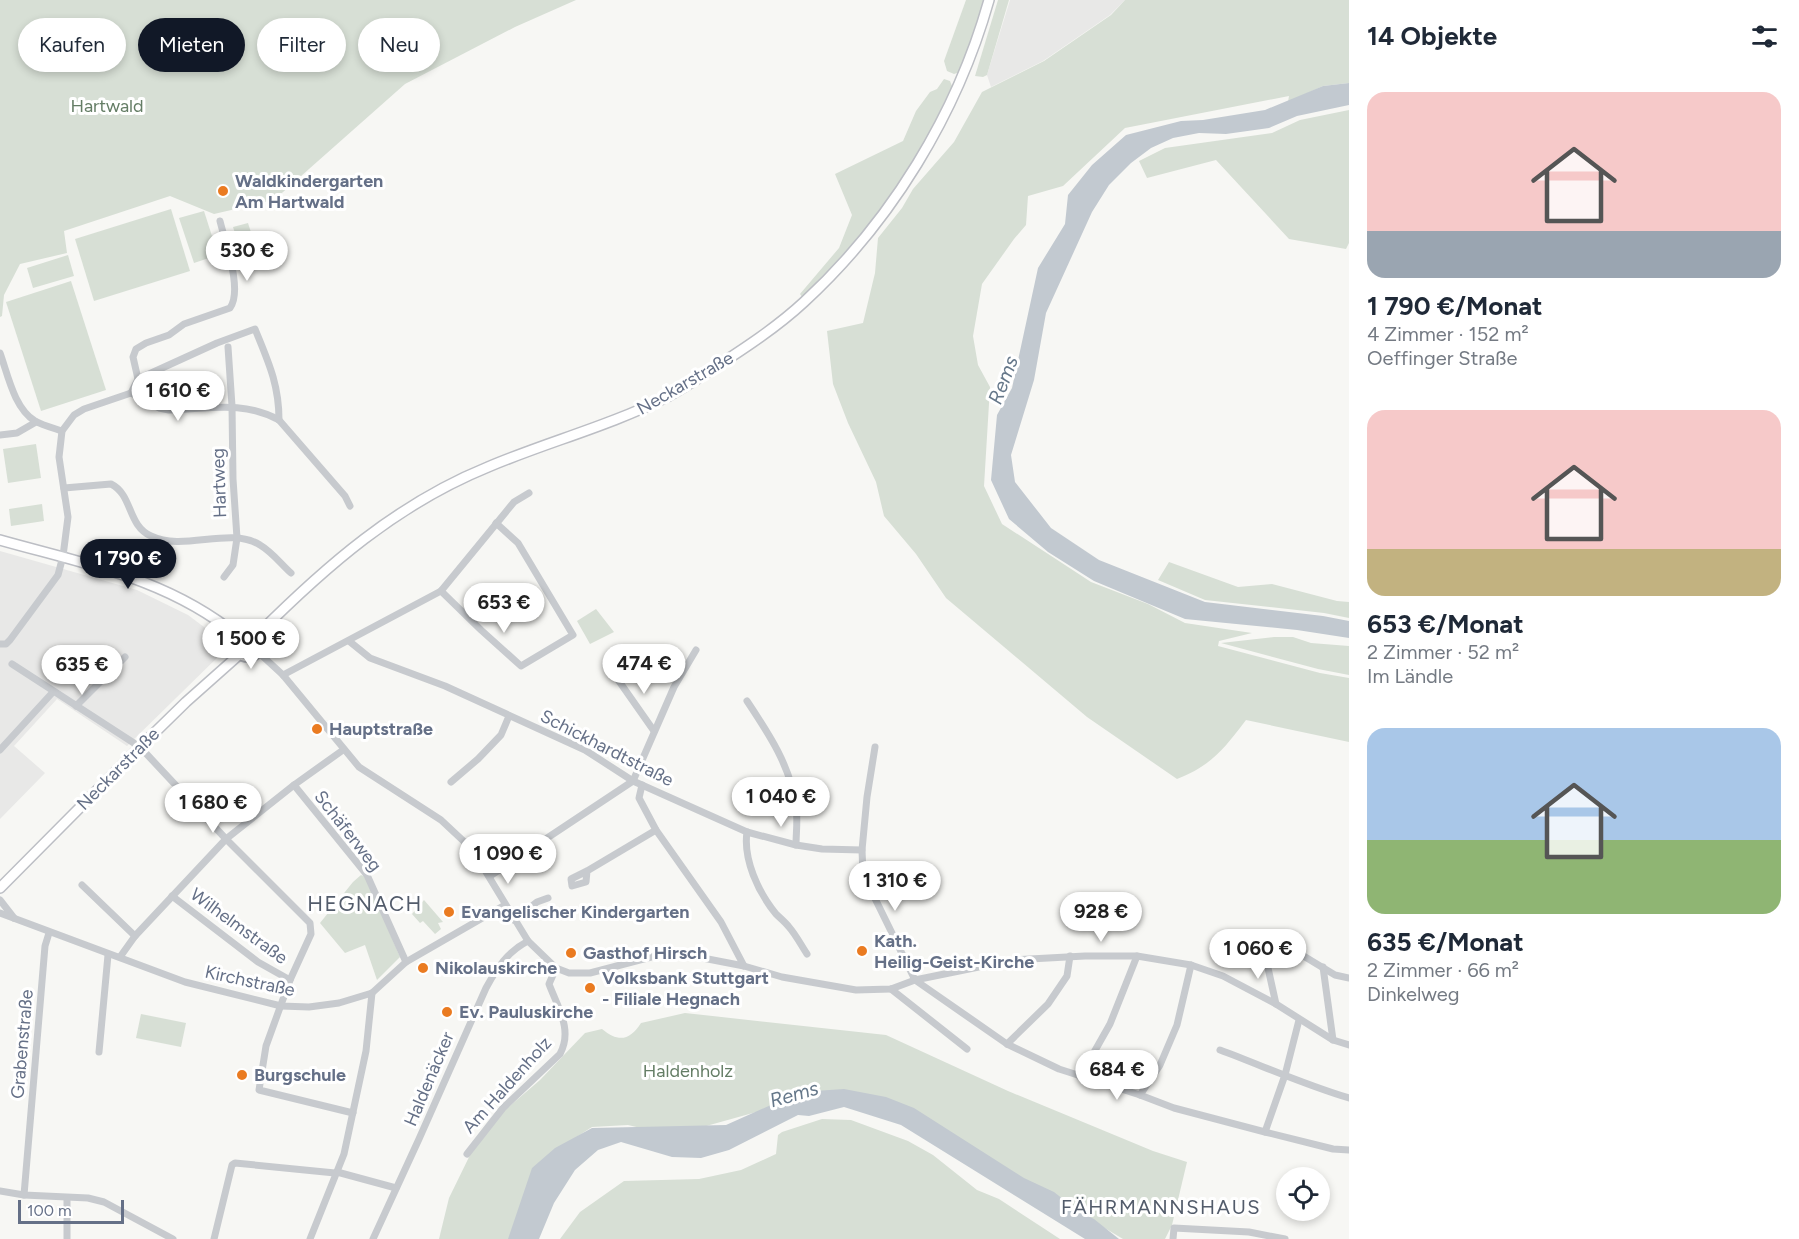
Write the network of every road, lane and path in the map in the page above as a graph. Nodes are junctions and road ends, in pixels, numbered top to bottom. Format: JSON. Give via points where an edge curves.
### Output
{"nodes":[{"id":1,"x":989,"y":0,"type":"edge"},
{"id":2,"x":220,"y":221,"type":"dead end"},
{"id":3,"x":228,"y":347,"type":"dead end"},
{"id":4,"x":0,"y":353,"type":"edge"},
{"id":5,"x":138,"y":379,"type":"junction"},
{"id":6,"x":131,"y":393,"type":"junction"},
{"id":7,"x":232,"y":406,"type":"junction"},
{"id":8,"x":279,"y":420,"type":"junction"},
{"id":9,"x":36,"y":422,"type":"junction"},
{"id":10,"x":62,"y":431,"type":"junction"},
{"id":11,"x":0,"y":435,"type":"edge"},
{"id":12,"x":64,"y":488,"type":"junction"},
{"id":13,"x":530,"y":493,"type":"dead end"},
{"id":14,"x":350,"y":506,"type":"dead end"},
{"id":15,"x":496,"y":523,"type":"junction"},
{"id":16,"x":237,"y":538,"type":"junction"},
{"id":17,"x":0,"y":540,"type":"edge"},
{"id":18,"x":63,"y":556,"type":"junction"},
{"id":19,"x":291,"y":573,"type":"dead end"},
{"id":20,"x":224,"y":577,"type":"dead end"},
{"id":21,"x":441,"y":591,"type":"junction"},
{"id":22,"x":257,"y":635,"type":"junction"},
{"id":23,"x":238,"y":636,"type":"junction"},
{"id":24,"x":349,"y":641,"type":"junction"},
{"id":25,"x":0,"y":644,"type":"edge"},
{"id":26,"x":696,"y":650,"type":"dead end"},
{"id":27,"x":258,"y":652,"type":"junction"},
{"id":28,"x":240,"y":654,"type":"junction"},
{"id":29,"x":125,"y":657,"type":"dead end"},
{"id":30,"x":12,"y":664,"type":"dead end"},
{"id":31,"x":614,"y":674,"type":"dead end"},
{"id":32,"x":283,"y":675,"type":"junction"},
{"id":33,"x":53,"y":692,"type":"junction"},
{"id":34,"x":747,"y":701,"type":"dead end"},
{"id":35,"x":76,"y":706,"type":"junction"},
{"id":36,"x":509,"y":716,"type":"junction"},
{"id":37,"x":654,"y":731,"type":"junction"},
{"id":38,"x":140,"y":747,"type":"junction"},
{"id":39,"x":875,"y":747,"type":"dead end"},
{"id":40,"x":0,"y":750,"type":"edge"},
{"id":41,"x":343,"y":750,"type":"junction"},
{"id":42,"x":633,"y":781,"type":"junction"},
{"id":43,"x":451,"y":782,"type":"dead end"},
{"id":44,"x":294,"y":785,"type":"junction"},
{"id":45,"x":642,"y":785,"type":"junction"},
{"id":46,"x":656,"y":830,"type":"junction"},
{"id":47,"x":747,"y":832,"type":"junction"},
{"id":48,"x":226,"y":839,"type":"junction"},
{"id":49,"x":795,"y":845,"type":"junction"},
{"id":50,"x":862,"y":850,"type":"junction"},
{"id":51,"x":587,"y":871,"type":"dead end"},
{"id":52,"x":490,"y":876,"type":"junction"},
{"id":53,"x":82,"y":885,"type":"dead end"},
{"id":54,"x":0,"y":888,"type":"edge"},
{"id":55,"x":172,"y":896,"type":"junction"},
{"id":56,"x":548,"y":898,"type":"dead end"},
{"id":57,"x":0,"y":900,"type":"edge"},
{"id":58,"x":506,"y":905,"type":"junction"},
{"id":59,"x":0,"y":913,"type":"edge"},
{"id":60,"x":16,"y":920,"type":"junction"},
{"id":61,"x":514,"y":920,"type":"junction"},
{"id":62,"x":49,"y":933,"type":"junction"},
{"id":63,"x":135,"y":936,"type":"junction"},
{"id":64,"x":528,"y":941,"type":"junction"},
{"id":65,"x":807,"y":954,"type":"dead end"},
{"id":66,"x":108,"y":955,"type":"junction"},
{"id":67,"x":1070,"y":956,"type":"junction"},
{"id":68,"x":1137,"y":956,"type":"junction"},
{"id":69,"x":120,"y":957,"type":"junction"},
{"id":70,"x":406,"y":962,"type":"junction"},
{"id":71,"x":1191,"y":964,"type":"junction"},
{"id":72,"x":744,"y":966,"type":"junction"},
{"id":73,"x":1323,"y":967,"type":"junction"},
{"id":74,"x":556,"y":968,"type":"junction"},
{"id":75,"x":1349,"y":978,"type":"edge"},
{"id":76,"x":290,"y":980,"type":"junction"},
{"id":77,"x":915,"y":980,"type":"junction"},
{"id":78,"x":891,"y":989,"type":"junction"},
{"id":79,"x":372,"y":993,"type":"junction"},
{"id":80,"x":1276,"y":1004,"type":"junction"},
{"id":81,"x":281,"y":1006,"type":"junction"},
{"id":82,"x":1299,"y":1020,"type":"junction"},
{"id":83,"x":1333,"y":1040,"type":"junction"},
{"id":84,"x":1007,"y":1044,"type":"junction"},
{"id":85,"x":1349,"y":1044,"type":"edge"},
{"id":86,"x":968,"y":1049,"type":"dead end"},
{"id":87,"x":1220,"y":1050,"type":"dead end"},
{"id":88,"x":99,"y":1052,"type":"dead end"},
{"id":89,"x":1286,"y":1074,"type":"junction"},
{"id":90,"x":1080,"y":1077,"type":"junction"},
{"id":91,"x":1140,"y":1095,"type":"junction"},
{"id":92,"x":1349,"y":1098,"type":"edge"},
{"id":93,"x":353,"y":1113,"type":"junction"},
{"id":94,"x":1265,"y":1132,"type":"junction"},
{"id":95,"x":1349,"y":1150,"type":"edge"},
{"id":96,"x":467,"y":1154,"type":"dead end"},
{"id":97,"x":336,"y":1172,"type":"junction"},
{"id":98,"x":396,"y":1188,"type":"junction"},
{"id":99,"x":0,"y":1191,"type":"edge"},
{"id":100,"x":24,"y":1195,"type":"junction"},
{"id":101,"x":67,"y":1198,"type":"junction"},
{"id":102,"x":1172,"y":1237,"type":"edge"},
{"id":103,"x":67,"y":1239,"type":"edge"},
{"id":104,"x":173,"y":1239,"type":"edge"},
{"id":105,"x":214,"y":1239,"type":"edge"},
{"id":106,"x":310,"y":1239,"type":"edge"},
{"id":107,"x":373,"y":1239,"type":"edge"},
{"id":108,"x":1285,"y":1239,"type":"edge"}],
"edges":[{"from":1,"to":22,"type":"main road","name":"Neckarstraße","via":[[957,91],[919,160],[870,231],[800,305],[732,357],[668,396],[606,424],[486,468],[409,507],[324,570]]},
{"from":2,"to":5,"type":"street","via":[[234,279],[233,303],[230,308],[184,324],[136,349],[133,357]]},
{"from":3,"to":7,"type":"street","name":"Hartweg"},
{"from":4,"to":9,"type":"street","via":[[21,407]]},
{"from":5,"to":6,"type":"street"},
{"from":5,"to":8,"type":"street","via":[[255,329],[279,398]]},
{"from":6,"to":7,"type":"street","via":[[169,410]]},
{"from":6,"to":10,"type":"street","via":[[84,409]]},
{"from":7,"to":8,"type":"street","via":[[254,409]]},
{"from":7,"to":16,"type":"street","name":"Hartweg"},
{"from":8,"to":14,"type":"street","via":[[345,495]]},
{"from":9,"to":10,"type":"street"},
{"from":9,"to":11,"type":"street","via":[[17,433]]},
{"from":10,"to":12,"type":"street","via":[[59,457]]},
{"from":12,"to":16,"type":"street","via":[[102,483],[117,487],[138,526],[160,540]]},
{"from":12,"to":18,"type":"street","via":[[68,517]]},
{"from":13,"to":15,"type":"street","via":[[514,502]]},
{"from":15,"to":21,"type":"street"},
{"from":15,"to":21,"type":"street","via":[[518,543],[573,635],[521,666]]},
{"from":16,"to":19,"type":"street","via":[[260,545]]},
{"from":16,"to":20,"type":"street","name":"Hartweg","via":[[233,565]]},
{"from":17,"to":18,"type":"main road"},
{"from":18,"to":23,"type":"main road","via":[[139,579],[190,604]]},
{"from":18,"to":25,"type":"street","via":[[58,575],[10,640]]},
{"from":21,"to":24,"type":"street"},
{"from":22,"to":23,"type":"main road","via":[[247,632]]},
{"from":22,"to":27,"type":"main road"},
{"from":23,"to":28,"type":"main road","via":[[235,646]]},
{"from":24,"to":32,"type":"street"},
{"from":24,"to":36,"type":"street","name":"Schickhardtstraße","via":[[370,658],[445,686]]},
{"from":26,"to":37,"type":"street"},
{"from":27,"to":28,"type":"main road","via":[[249,657]]},
{"from":27,"to":32,"type":"street"},
{"from":28,"to":38,"type":"main road","name":"Neckarstraße"},
{"from":29,"to":35,"type":"street"},
{"from":30,"to":33,"type":"street"},
{"from":31,"to":37,"type":"street"},
{"from":32,"to":41,"type":"street"},
{"from":33,"to":35,"type":"street"},
{"from":33,"to":40,"type":"street"},
{"from":34,"to":49,"type":"street","via":[[776,744],[790,780],[797,809]]},
{"from":35,"to":38,"type":"street"},
{"from":36,"to":42,"type":"street","name":"Schickhardtstraße","via":[[585,750]]},
{"from":36,"to":43,"type":"street","via":[[501,735]]},
{"from":37,"to":42,"type":"street"},
{"from":38,"to":48,"type":"street"},
{"from":38,"to":54,"type":"main road","name":"Neckarstraße"},
{"from":39,"to":50,"type":"street"},
{"from":41,"to":44,"type":"street"},
{"from":41,"to":52,"type":"street","via":[[359,767],[446,824],[472,849]]},
{"from":42,"to":45,"type":"street","name":"Schickhardtstraße"},
{"from":42,"to":52,"type":"street"},
{"from":44,"to":48,"type":"street"},
{"from":44,"to":70,"type":"street","name":"Schäferweg","via":[[367,875]]},
{"from":45,"to":46,"type":"street","via":[[639,798]]},
{"from":45,"to":47,"type":"street","name":"Schickhardtstraße"},
{"from":46,"to":51,"type":"street"},
{"from":46,"to":72,"type":"street","via":[[721,922]]},
{"from":47,"to":49,"type":"street","name":"Schickhardtstraße"},
{"from":47,"to":65,"type":"street","via":[[747,856],[761,890]]},
{"from":48,"to":55,"type":"street"},
{"from":48,"to":76,"type":"street","via":[[310,923],[311,934]]},
{"from":49,"to":50,"type":"street","name":"Schickhardtstraße"},
{"from":50,"to":77,"type":"street","via":[[863,874]]},
{"from":52,"to":58,"type":"street"},
{"from":53,"to":63,"type":"street"},
{"from":55,"to":63,"type":"street"},
{"from":55,"to":76,"type":"street","name":"Wilhelmstraße","via":[[250,956]]},
{"from":56,"to":61,"type":"street"},
{"from":57,"to":60,"type":"street","name":"Kirchstraße"},
{"from":58,"to":61,"type":"street"},
{"from":58,"to":70,"type":"street","name":"Kirchstraße"},
{"from":59,"to":60,"type":"street","name":"Kirchstraße"},
{"from":60,"to":62,"type":"street","name":"Kirchstraße"},
{"from":61,"to":64,"type":"street"},
{"from":62,"to":66,"type":"street","name":"Kirchstraße"},
{"from":62,"to":100,"type":"street","name":"Grabenstraße"},
{"from":63,"to":69,"type":"street"},
{"from":64,"to":74,"type":"street"},
{"from":64,"to":98,"type":"street","name":"Haldenäcker","via":[[496,969]]},
{"from":66,"to":69,"type":"street","name":"Kirchstraße"},
{"from":66,"to":88,"type":"street"},
{"from":67,"to":68,"type":"street"},
{"from":67,"to":77,"type":"street","via":[[1013,960]]},
{"from":67,"to":84,"type":"street","via":[[1066,976],[1048,1004]]},
{"from":68,"to":71,"type":"street"},
{"from":68,"to":90,"type":"street","via":[[1110,1024]]},
{"from":69,"to":81,"type":"street","name":"Kirchstraße","via":[[185,982]]},
{"from":70,"to":79,"type":"street","name":"Kirchstraße"},
{"from":71,"to":80,"type":"street"},
{"from":71,"to":91,"type":"street","via":[[1178,1025],[1160,1065]]},
{"from":72,"to":74,"type":"street","via":[[682,954],[655,956],[590,973],[569,973]]},
{"from":72,"to":78,"type":"street","via":[[849,989]]},
{"from":73,"to":75,"type":"street"},
{"from":73,"to":80,"type":"street","via":[[1292,949],[1264,950]]},
{"from":73,"to":83,"type":"street"},
{"from":74,"to":96,"type":"street","name":"Am Haldenholz","via":[[549,984],[566,1030],[564,1047],[503,1108]]},
{"from":76,"to":81,"type":"street"},
{"from":77,"to":78,"type":"street"},
{"from":77,"to":84,"type":"street"},
{"from":78,"to":86,"type":"street"},
{"from":79,"to":81,"type":"street","name":"Kirchstraße","via":[[319,1006]]},
{"from":79,"to":93,"type":"street","via":[[366,1051]]},
{"from":80,"to":82,"type":"street"},
{"from":81,"to":93,"type":"street","via":[[266,1046],[259,1090]]},
{"from":82,"to":83,"type":"street"},
{"from":82,"to":89,"type":"street"},
{"from":83,"to":85,"type":"street"},
{"from":84,"to":90,"type":"street"},
{"from":87,"to":89,"type":"street"},
{"from":89,"to":92,"type":"street"},
{"from":89,"to":94,"type":"street"},
{"from":90,"to":91,"type":"street"},
{"from":91,"to":94,"type":"street","via":[[1173,1108]]},
{"from":93,"to":97,"type":"street"},
{"from":94,"to":95,"type":"street"},
{"from":97,"to":98,"type":"street"},
{"from":97,"to":105,"type":"street","via":[[235,1163]]},
{"from":97,"to":106,"type":"street"},
{"from":98,"to":107,"type":"street","name":"Haldenäcker"},
{"from":99,"to":100,"type":"street"},
{"from":100,"to":101,"type":"street"},
{"from":101,"to":103,"type":"street"},
{"from":101,"to":104,"type":"street","via":[[104,1202]]},
{"from":102,"to":108,"type":"street","via":[[1174,1228],[1249,1232]]}]}
